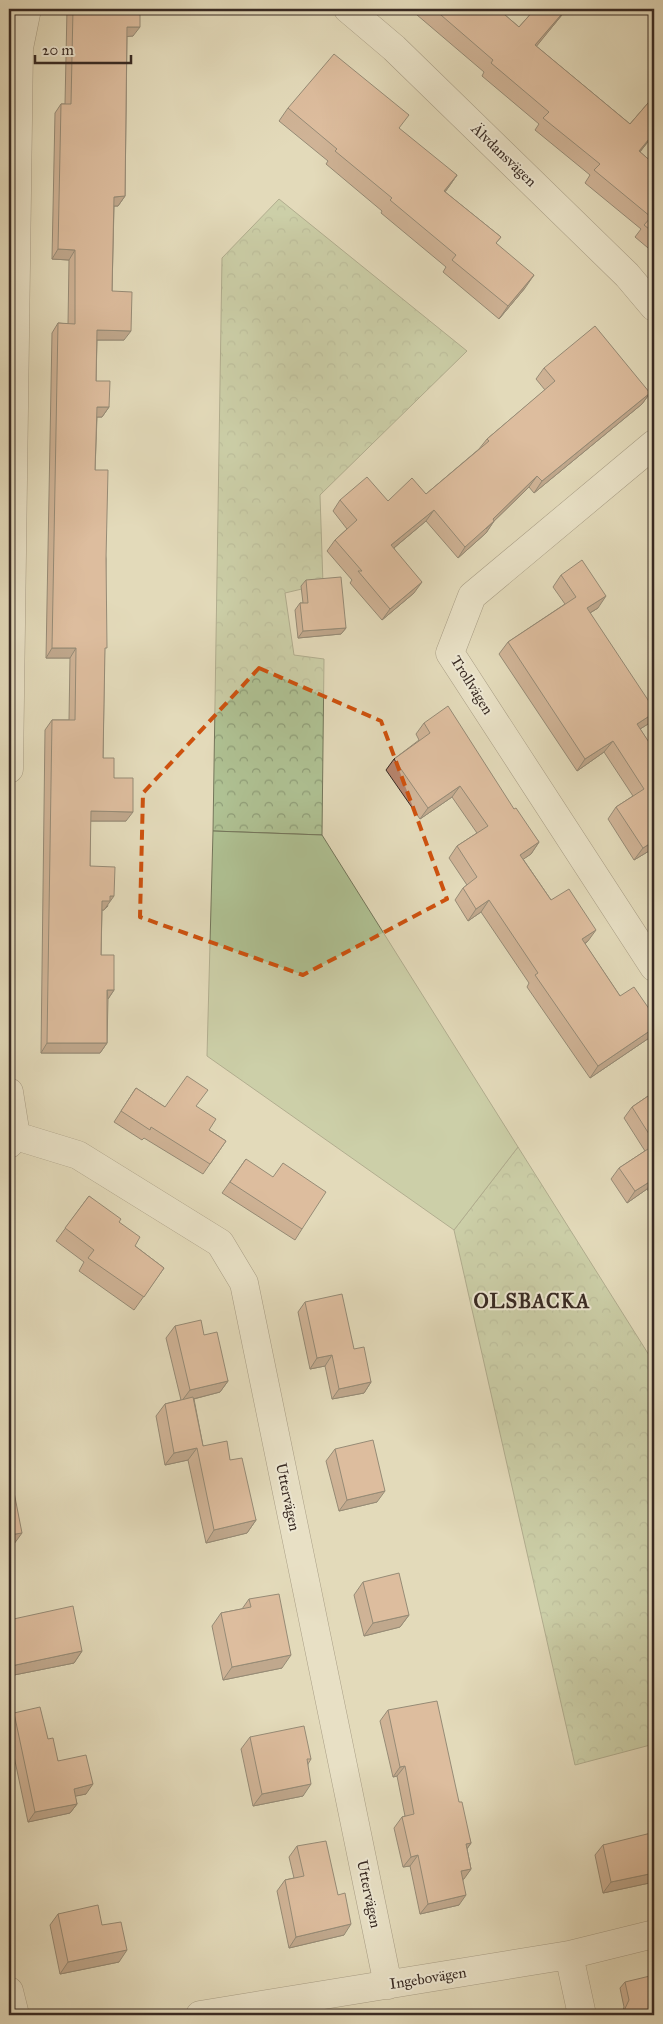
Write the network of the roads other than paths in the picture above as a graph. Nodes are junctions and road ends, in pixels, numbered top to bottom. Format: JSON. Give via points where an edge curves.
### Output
{"nodes":[{"id":1,"x":27,"y":9,"type":"edge"},
{"id":2,"x":348,"y":9,"type":"edge"},
{"id":3,"x":12,"y":244,"type":"edge"},
{"id":4,"x":654,"y":307,"type":"edge"},
{"id":5,"x":654,"y":444,"type":"edge"},
{"id":6,"x":10,"y":578,"type":"edge"},
{"id":7,"x":9,"y":769,"type":"edge"},
{"id":8,"x":654,"y":967,"type":"edge"},
{"id":9,"x":9,"y":1092,"type":"edge"},
{"id":10,"x":12,"y":1140,"type":"edge"},
{"id":11,"x":654,"y":1934,"type":"edge"},
{"id":12,"x":569,"y":1955,"type":"junction"},
{"id":13,"x":388,"y":1985,"type":"junction"},
{"id":14,"x":9,"y":1991,"type":"edge"},
{"id":15,"x":14,"y":2015,"type":"edge"},
{"id":16,"x":200,"y":2015,"type":"edge"},
{"id":17,"x":582,"y":2015,"type":"edge"}],
"edges":[{"from":1,"to":3,"type":"street","via":[[19,48]]},
{"from":2,"to":4,"type":"street","name":"Älvdansvägen","via":[[402,55],[627,275]]},
{"from":3,"to":6,"type":"street"},
{"from":5,"to":8,"type":"street","name":"Trollvägen","via":[[472,596],[450,653]]},
{"from":6,"to":7,"type":"street"},
{"from":9,"to":10,"type":"street"},
{"from":10,"to":13,"type":"street","name":"Uttervägen","via":[[78,1155],[220,1243],[244,1283]]},
{"from":11,"to":12,"type":"street","name":"Ingebovägen"},
{"from":12,"to":13,"type":"street","name":"Ingebovägen"},
{"from":12,"to":17,"type":"street"},
{"from":13,"to":16,"type":"street","name":"Ingebovägen"},
{"from":14,"to":15,"type":"street"}]}
